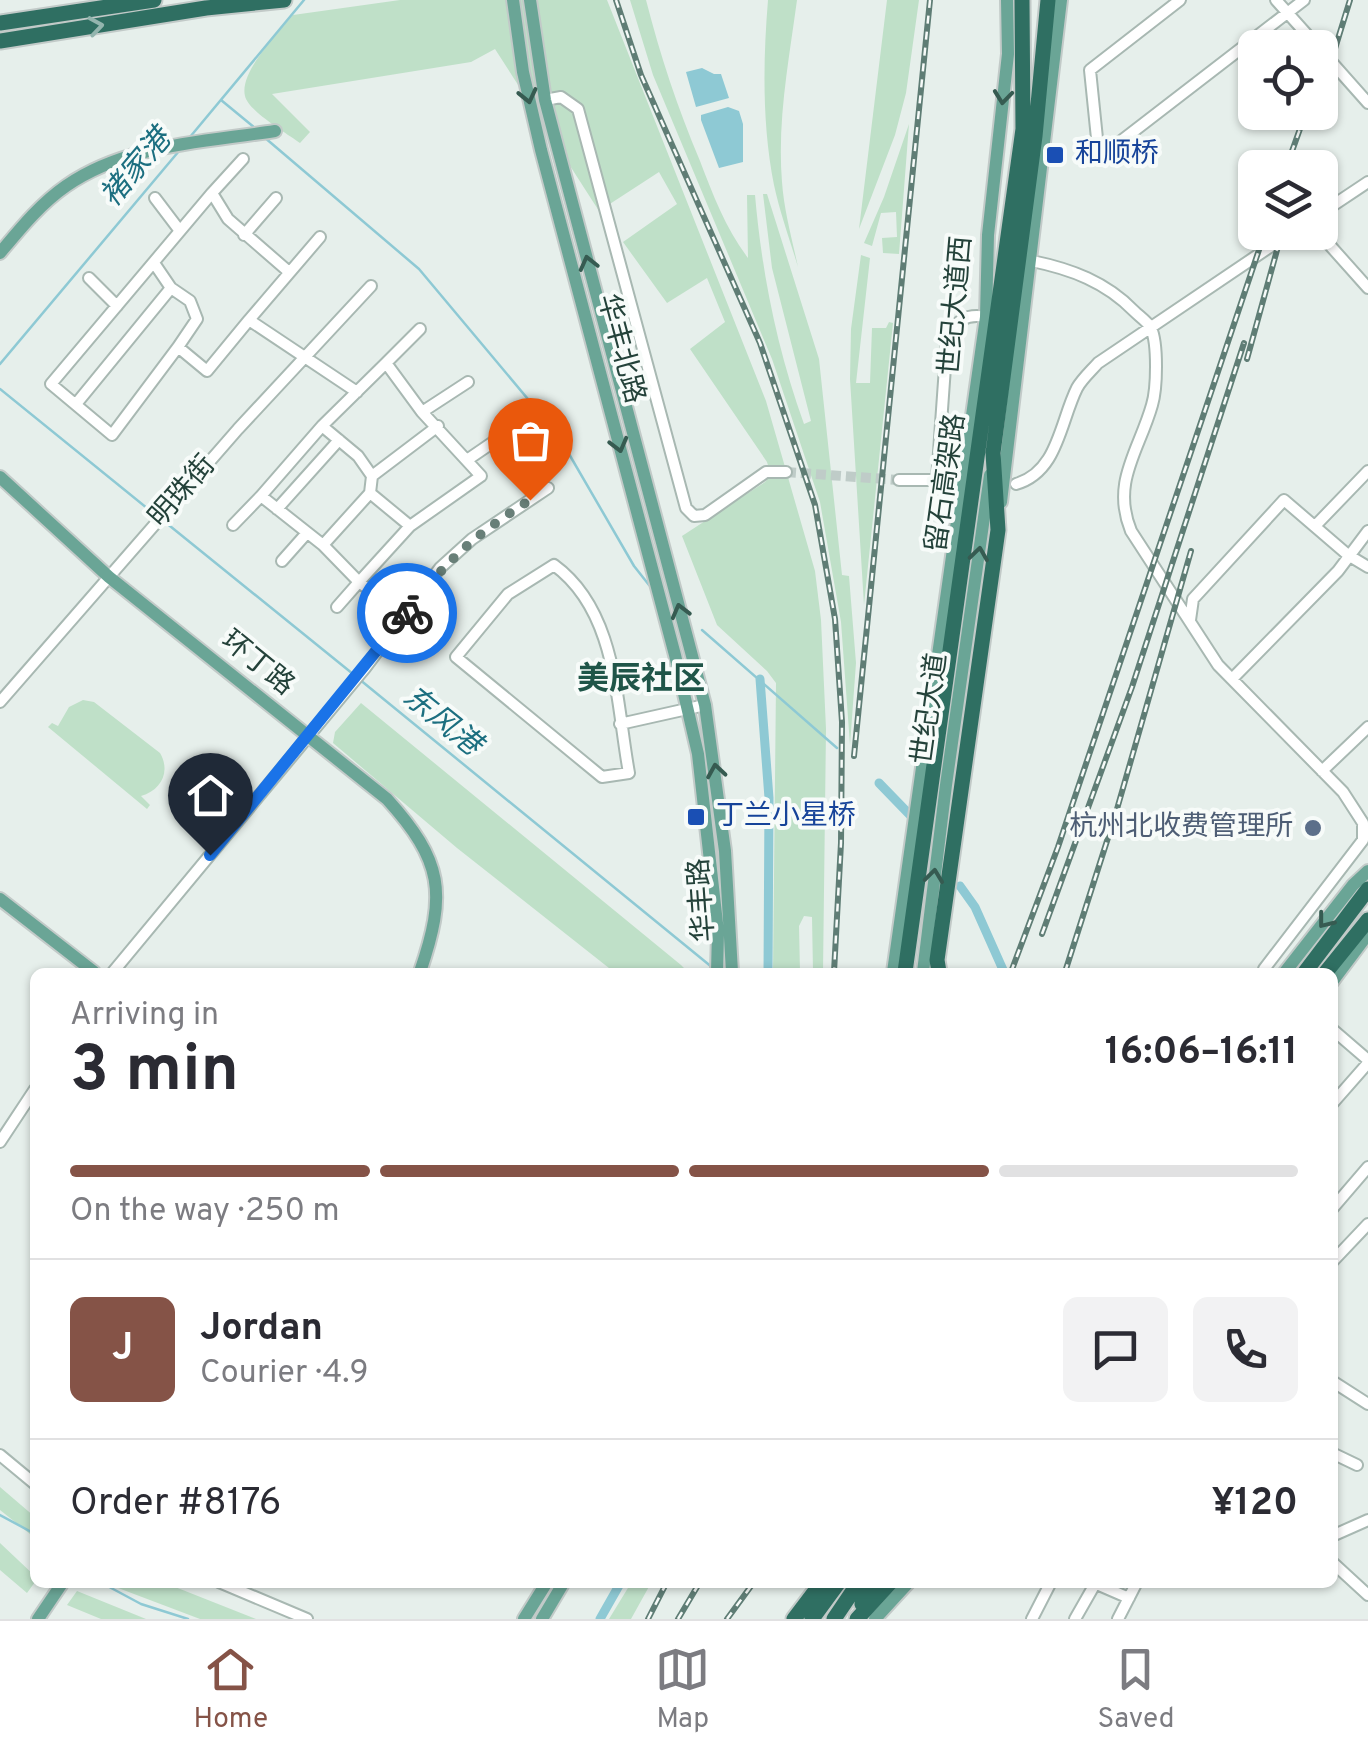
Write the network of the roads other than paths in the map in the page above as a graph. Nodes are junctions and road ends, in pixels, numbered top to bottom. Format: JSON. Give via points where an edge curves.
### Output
{"nodes":[{"id":1,"x":154,"y":0,"type":"edge"},
{"id":2,"x":284,"y":0,"type":"edge"},
{"id":3,"x":513,"y":0,"type":"edge"},
{"id":4,"x":530,"y":0,"type":"edge"},
{"id":5,"x":1007,"y":0,"type":"edge"},
{"id":6,"x":1022,"y":0,"type":"edge"},
{"id":7,"x":1048,"y":0,"type":"edge"},
{"id":8,"x":1061,"y":0,"type":"edge"},
{"id":9,"x":1180,"y":0,"type":"edge"},
{"id":10,"x":1276,"y":0,"type":"edge"},
{"id":11,"x":1304,"y":0,"type":"edge"},
{"id":12,"x":1288,"y":12,"type":"junction"},
{"id":13,"x":0,"y":23,"type":"edge"},
{"id":14,"x":1304,"y":30,"type":"edge"},
{"id":15,"x":0,"y":41,"type":"edge"},
{"id":16,"x":1025,"y":66,"type":"junction"},
{"id":17,"x":1338,"y":69,"type":"edge"},
{"id":18,"x":545,"y":100,"type":"junction"},
{"id":19,"x":1368,"y":103,"type":"edge"},
{"id":20,"x":273,"y":131,"type":"dead end"},
{"id":21,"x":242,"y":159,"type":"dead end"},
{"id":22,"x":1368,"y":182,"type":"edge"},
{"id":23,"x":212,"y":193,"type":"junction"},
{"id":24,"x":156,"y":198,"type":"dead end"},
{"id":25,"x":276,"y":198,"type":"dead end"},
{"id":26,"x":1338,"y":202,"type":"edge"},
{"id":27,"x":180,"y":232,"type":"junction"},
{"id":28,"x":244,"y":234,"type":"junction"},
{"id":29,"x":320,"y":237,"type":"dead end"},
{"id":30,"x":1266,"y":250,"type":"edge"},
{"id":31,"x":1334,"y":250,"type":"edge"},
{"id":32,"x":0,"y":252,"type":"edge"},
{"id":33,"x":1032,"y":261,"type":"junction"},
{"id":34,"x":154,"y":263,"type":"junction"},
{"id":35,"x":289,"y":272,"type":"junction"},
{"id":36,"x":89,"y":278,"type":"dead end"},
{"id":37,"x":370,"y":286,"type":"dead end"},
{"id":38,"x":171,"y":288,"type":"junction"},
{"id":39,"x":1368,"y":288,"type":"edge"},
{"id":40,"x":117,"y":306,"type":"junction"},
{"id":41,"x":986,"y":317,"type":"junction"},
{"id":42,"x":249,"y":320,"type":"junction"},
{"id":43,"x":1151,"y":328,"type":"junction"},
{"id":44,"x":420,"y":329,"type":"dead end"},
{"id":45,"x":178,"y":347,"type":"junction"},
{"id":46,"x":305,"y":357,"type":"junction"},
{"id":47,"x":386,"y":363,"type":"junction"},
{"id":48,"x":468,"y":382,"type":"dead end"},
{"id":49,"x":357,"y":392,"type":"junction"},
{"id":50,"x":76,"y":404,"type":"junction"},
{"id":51,"x":422,"y":412,"type":"junction"},
{"id":52,"x":322,"y":426,"type":"junction"},
{"id":53,"x":438,"y":426,"type":"junction"},
{"id":54,"x":505,"y":434,"type":"dead end"},
{"id":55,"x":339,"y":440,"type":"junction"},
{"id":56,"x":993,"y":453,"type":"junction"},
{"id":57,"x":467,"y":460,"type":"junction"},
{"id":58,"x":1368,"y":471,"type":"edge"},
{"id":59,"x":786,"y":472,"type":"tunnel mouth"},
{"id":60,"x":372,"y":476,"type":"junction"},
{"id":61,"x":0,"y":477,"type":"edge"},
{"id":62,"x":899,"y":480,"type":"tunnel mouth"},
{"id":63,"x":937,"y":480,"type":"junction"},
{"id":64,"x":956,"y":481,"type":"dead end"},
{"id":65,"x":1016,"y":484,"type":"dead end"},
{"id":66,"x":548,"y":488,"type":"dead end"},
{"id":67,"x":370,"y":493,"type":"junction"},
{"id":68,"x":261,"y":496,"type":"junction"},
{"id":69,"x":277,"y":510,"type":"junction"},
{"id":70,"x":233,"y":526,"type":"dead end"},
{"id":71,"x":410,"y":526,"type":"junction"},
{"id":72,"x":1315,"y":526,"type":"junction"},
{"id":73,"x":998,"y":530,"type":"junction"},
{"id":74,"x":1368,"y":531,"type":"edge"},
{"id":75,"x":306,"y":534,"type":"junction"},
{"id":76,"x":323,"y":546,"type":"junction"},
{"id":77,"x":1348,"y":555,"type":"junction"},
{"id":78,"x":282,"y":561,"type":"dead end"},
{"id":79,"x":1368,"y":566,"type":"edge"},
{"id":80,"x":992,"y":572,"type":"junction"},
{"id":81,"x":109,"y":577,"type":"junction"},
{"id":82,"x":359,"y":582,"type":"junction"},
{"id":83,"x":337,"y":607,"type":"dead end"},
{"id":84,"x":970,"y":615,"type":"junction"},
{"id":85,"x":404,"y":616,"type":"junction"},
{"id":86,"x":1190,"y":621,"type":"junction"},
{"id":87,"x":1232,"y":679,"type":"junction"},
{"id":88,"x":0,"y":702,"type":"edge"},
{"id":89,"x":704,"y":705,"type":"junction"},
{"id":90,"x":688,"y":709,"type":"junction"},
{"id":91,"x":620,"y":724,"type":"junction"},
{"id":92,"x":1368,"y":726,"type":"edge"},
{"id":93,"x":309,"y":737,"type":"junction"},
{"id":94,"x":1322,"y":770,"type":"junction"},
{"id":95,"x":1368,"y":871,"type":"edge"},
{"id":96,"x":1368,"y":889,"type":"edge"},
{"id":97,"x":0,"y":899,"type":"edge"},
{"id":98,"x":1368,"y":920,"type":"edge"},
{"id":99,"x":1368,"y":934,"type":"edge"},
{"id":100,"x":717,"y":966,"type":"edge"},
{"id":101,"x":89,"y":968,"type":"edge"},
{"id":102,"x":116,"y":968,"type":"edge"},
{"id":103,"x":421,"y":968,"type":"edge"},
{"id":104,"x":732,"y":968,"type":"edge"},
{"id":105,"x":894,"y":968,"type":"edge"},
{"id":106,"x":906,"y":968,"type":"edge"},
{"id":107,"x":924,"y":968,"type":"edge"},
{"id":108,"x":938,"y":968,"type":"edge"},
{"id":109,"x":1266,"y":968,"type":"edge"},
{"id":110,"x":1289,"y":968,"type":"edge"},
{"id":111,"x":1308,"y":968,"type":"edge"},
{"id":112,"x":1329,"y":968,"type":"edge"},
{"id":113,"x":1338,"y":974,"type":"edge"},
{"id":114,"x":1338,"y":1034,"type":"edge"},
{"id":115,"x":1368,"y":1062,"type":"edge"},
{"id":116,"x":30,"y":1097,"type":"edge"},
{"id":117,"x":1338,"y":1097,"type":"edge"},
{"id":118,"x":0,"y":1142,"type":"edge"},
{"id":119,"x":1368,"y":1167,"type":"edge"},
{"id":120,"x":1338,"y":1202,"type":"edge"},
{"id":121,"x":1368,"y":1224,"type":"edge"},
{"id":122,"x":1338,"y":1256,"type":"edge"},
{"id":123,"x":1338,"y":1385,"type":"edge"},
{"id":124,"x":1368,"y":1404,"type":"edge"},
{"id":125,"x":0,"y":1455,"type":"edge"},
{"id":126,"x":1338,"y":1456,"type":"edge"},
{"id":127,"x":1357,"y":1465,"type":"dead end"},
{"id":128,"x":30,"y":1480,"type":"edge"},
{"id":129,"x":1368,"y":1520,"type":"edge"},
{"id":130,"x":1338,"y":1533,"type":"edge"},
{"id":131,"x":1338,"y":1567,"type":"edge"},
{"id":132,"x":59,"y":1588,"type":"edge"},
{"id":133,"x":232,"y":1588,"type":"edge"},
{"id":134,"x":543,"y":1588,"type":"edge"},
{"id":135,"x":560,"y":1588,"type":"edge"},
{"id":136,"x":817,"y":1588,"type":"edge"},
{"id":137,"x":835,"y":1588,"type":"edge"},
{"id":138,"x":856,"y":1588,"type":"edge"},
{"id":139,"x":873,"y":1588,"type":"edge"},
{"id":140,"x":885,"y":1588,"type":"edge"},
{"id":141,"x":903,"y":1588,"type":"edge"},
{"id":142,"x":1048,"y":1588,"type":"edge"},
{"id":143,"x":1090,"y":1588,"type":"edge"},
{"id":144,"x":1105,"y":1588,"type":"edge"},
{"id":145,"x":1133,"y":1588,"type":"edge"},
{"id":146,"x":1368,"y":1594,"type":"edge"},
{"id":147,"x":1129,"y":1598,"type":"junction"},
{"id":148,"x":38,"y":1619,"type":"edge"},
{"id":149,"x":306,"y":1619,"type":"edge"},
{"id":150,"x":524,"y":1619,"type":"edge"},
{"id":151,"x":542,"y":1619,"type":"edge"},
{"id":152,"x":794,"y":1619,"type":"edge"},
{"id":153,"x":812,"y":1619,"type":"edge"},
{"id":154,"x":834,"y":1619,"type":"edge"},
{"id":155,"x":854,"y":1619,"type":"edge"},
{"id":156,"x":875,"y":1619,"type":"edge"},
{"id":157,"x":1032,"y":1619,"type":"edge"},
{"id":158,"x":1075,"y":1619,"type":"edge"},
{"id":159,"x":1118,"y":1619,"type":"edge"}],
"edges":[{"from":1,"to":13,"type":"highway"},
{"from":15,"to":2,"type":"highway","one_way":true},
{"from":3,"to":90,"type":"main road","name":"华丰北路","one_way":true,"via":[[537,134]]},
{"from":4,"to":18,"type":"main road","name":"华丰北路"},
{"from":5,"to":41,"type":"main road","name":"世纪大道西","one_way":true},
{"from":6,"to":16,"type":"highway","name":"留石高架路"},
{"from":7,"to":56,"type":"highway","name":"留石高架路"},
{"from":8,"to":33,"type":"main road"},
{"from":9,"to":12,"type":"street","via":[[1090,70],[1099,158]]},
{"from":10,"to":12,"type":"street"},
{"from":11,"to":12,"type":"street"},
{"from":12,"to":14,"type":"street"},
{"from":16,"to":41,"type":"highway"},
{"from":16,"to":106,"type":"highway","name":"留石高架路","via":[[1023,130]]},
{"from":17,"to":19,"type":"street"},
{"from":18,"to":59,"type":"street","via":[[561,97],[578,110],[686,508],[705,516],[766,472]]},
{"from":89,"to":18,"type":"main road","name":"华丰北路","one_way":true},
{"from":20,"to":32,"type":"main road","via":[[154,150],[97,168],[36,211]]},
{"from":21,"to":23,"type":"street"},
{"from":22,"to":26,"type":"street"},
{"from":23,"to":27,"type":"street"},
{"from":23,"to":28,"type":"street"},
{"from":24,"to":27,"type":"street"},
{"from":25,"to":28,"type":"street"},
{"from":27,"to":34,"type":"street"},
{"from":28,"to":35,"type":"street"},
{"from":29,"to":35,"type":"street"},
{"from":30,"to":43,"type":"street"},
{"from":31,"to":39,"type":"street"},
{"from":33,"to":43,"type":"street","via":[[1083,275],[1121,297]]},
{"from":33,"to":73,"type":"main road"},
{"from":34,"to":38,"type":"street"},
{"from":34,"to":40,"type":"street"},
{"from":35,"to":42,"type":"street"},
{"from":36,"to":40,"type":"street"},
{"from":37,"to":46,"type":"street","name":"明珠街"},
{"from":38,"to":45,"type":"street","via":[[190,301],[196,318]]},
{"from":38,"to":50,"type":"street"},
{"from":40,"to":50,"type":"street","via":[[52,384]]},
{"from":41,"to":63,"type":"street","via":[[962,318],[947,339]]},
{"from":41,"to":105,"type":"main road","name":"世纪大道西"},
{"from":42,"to":45,"type":"street","via":[[207,371]]},
{"from":42,"to":46,"type":"street"},
{"from":43,"to":65,"type":"street","via":[[1079,384],[1045,468]]},
{"from":43,"to":86,"type":"street","via":[[1156,379],[1122,491],[1124,514]]},
{"from":44,"to":47,"type":"street"},
{"from":45,"to":50,"type":"street","via":[[112,435]]},
{"from":46,"to":49,"type":"street"},
{"from":46,"to":81,"type":"street","name":"明珠街"},
{"from":47,"to":49,"type":"street"},
{"from":47,"to":51,"type":"street"},
{"from":48,"to":51,"type":"street"},
{"from":49,"to":52,"type":"street"},
{"from":51,"to":53,"type":"street"},
{"from":52,"to":55,"type":"street"},
{"from":52,"to":68,"type":"street"},
{"from":53,"to":57,"type":"street"},
{"from":53,"to":60,"type":"street"},
{"from":54,"to":57,"type":"street"},
{"from":55,"to":60,"type":"street"},
{"from":55,"to":69,"type":"street"},
{"from":56,"to":73,"type":"highway","name":"留石高架路"},
{"from":84,"to":56,"type":"main road","name":"世纪大道","one_way":true},
{"from":57,"to":71,"type":"street","via":[[482,476]]},
{"from":58,"to":72,"type":"street"},
{"from":60,"to":67,"type":"street"},
{"from":61,"to":81,"type":"main road","name":"环丁路"},
{"from":62,"to":63,"type":"street"},
{"from":63,"to":64,"type":"street"},
{"from":66,"to":85,"type":"street","via":[[472,539]]},
{"from":67,"to":71,"type":"street"},
{"from":67,"to":76,"type":"street"},
{"from":68,"to":69,"type":"street"},
{"from":68,"to":70,"type":"street"},
{"from":69,"to":75,"type":"street"},
{"from":71,"to":82,"type":"street"},
{"from":72,"to":77,"type":"street"},
{"from":72,"to":86,"type":"street","via":[[1284,500],[1193,599]]},
{"from":73,"to":80,"type":"highway","name":"留石高架路"},
{"from":74,"to":77,"type":"street"},
{"from":75,"to":76,"type":"street"},
{"from":75,"to":78,"type":"street"},
{"from":76,"to":82,"type":"street"},
{"from":77,"to":79,"type":"street"},
{"from":77,"to":87,"type":"street"},
{"from":80,"to":84,"type":"main road"},
{"from":80,"to":108,"type":"highway","name":"留石高架路"},
{"from":81,"to":88,"type":"street","name":"明珠街"},
{"from":81,"to":93,"type":"main road","name":"环丁路"},
{"from":82,"to":83,"type":"street"},
{"from":82,"to":85,"type":"street"},
{"from":107,"to":84,"type":"main road","name":"世纪大道","one_way":true},
{"from":85,"to":93,"type":"street"},
{"from":86,"to":87,"type":"street"},
{"from":87,"to":94,"type":"street"},
{"from":89,"to":90,"type":"street"},
{"from":104,"to":89,"type":"main road","name":"华丰路","one_way":true,"via":[[724,834]]},
{"from":90,"to":91,"type":"street"},
{"from":90,"to":100,"type":"main road","name":"华丰路"},
{"from":91,"to":91,"type":"street","via":[[609,650],[595,614],[574,580],[554,566],[508,594],[456,657],[602,778],[629,773]]},
{"from":92,"to":94,"type":"street"},
{"from":93,"to":102,"type":"street"},
{"from":93,"to":103,"type":"main road","name":"环丁路","via":[[387,798],[416,831],[432,864],[437,900]]},
{"from":94,"to":109,"type":"street","via":[[1363,823],[1363,840]]},
{"from":95,"to":110,"type":"main road","one_way":true},
{"from":96,"to":111,"type":"highway"},
{"from":97,"to":101,"type":"main road"},
{"from":98,"to":112,"type":"highway"},
{"from":99,"to":113,"type":"main road"},
{"from":114,"to":115,"type":"street"},
{"from":115,"to":117,"type":"street"},
{"from":116,"to":118,"type":"street"},
{"from":119,"to":120,"type":"street"},
{"from":121,"to":122,"type":"street"},
{"from":123,"to":124,"type":"street"},
{"from":125,"to":128,"type":"street"},
{"from":126,"to":127,"type":"street"},
{"from":129,"to":130,"type":"street"},
{"from":131,"to":146,"type":"street"},
{"from":132,"to":148,"type":"main road"},
{"from":133,"to":149,"type":"street"},
{"from":134,"to":150,"type":"main road"},
{"from":135,"to":151,"type":"main road"},
{"from":136,"to":152,"type":"highway"},
{"from":137,"to":153,"type":"highway"},
{"from":138,"to":154,"type":"highway"},
{"from":139,"to":155,"type":"highway"},
{"from":140,"to":155,"type":"highway"},
{"from":141,"to":156,"type":"main road"},
{"from":142,"to":157,"type":"street"},
{"from":143,"to":158,"type":"street"},
{"from":144,"to":147,"type":"street"},
{"from":145,"to":147,"type":"street"},
{"from":147,"to":159,"type":"street"}]}
